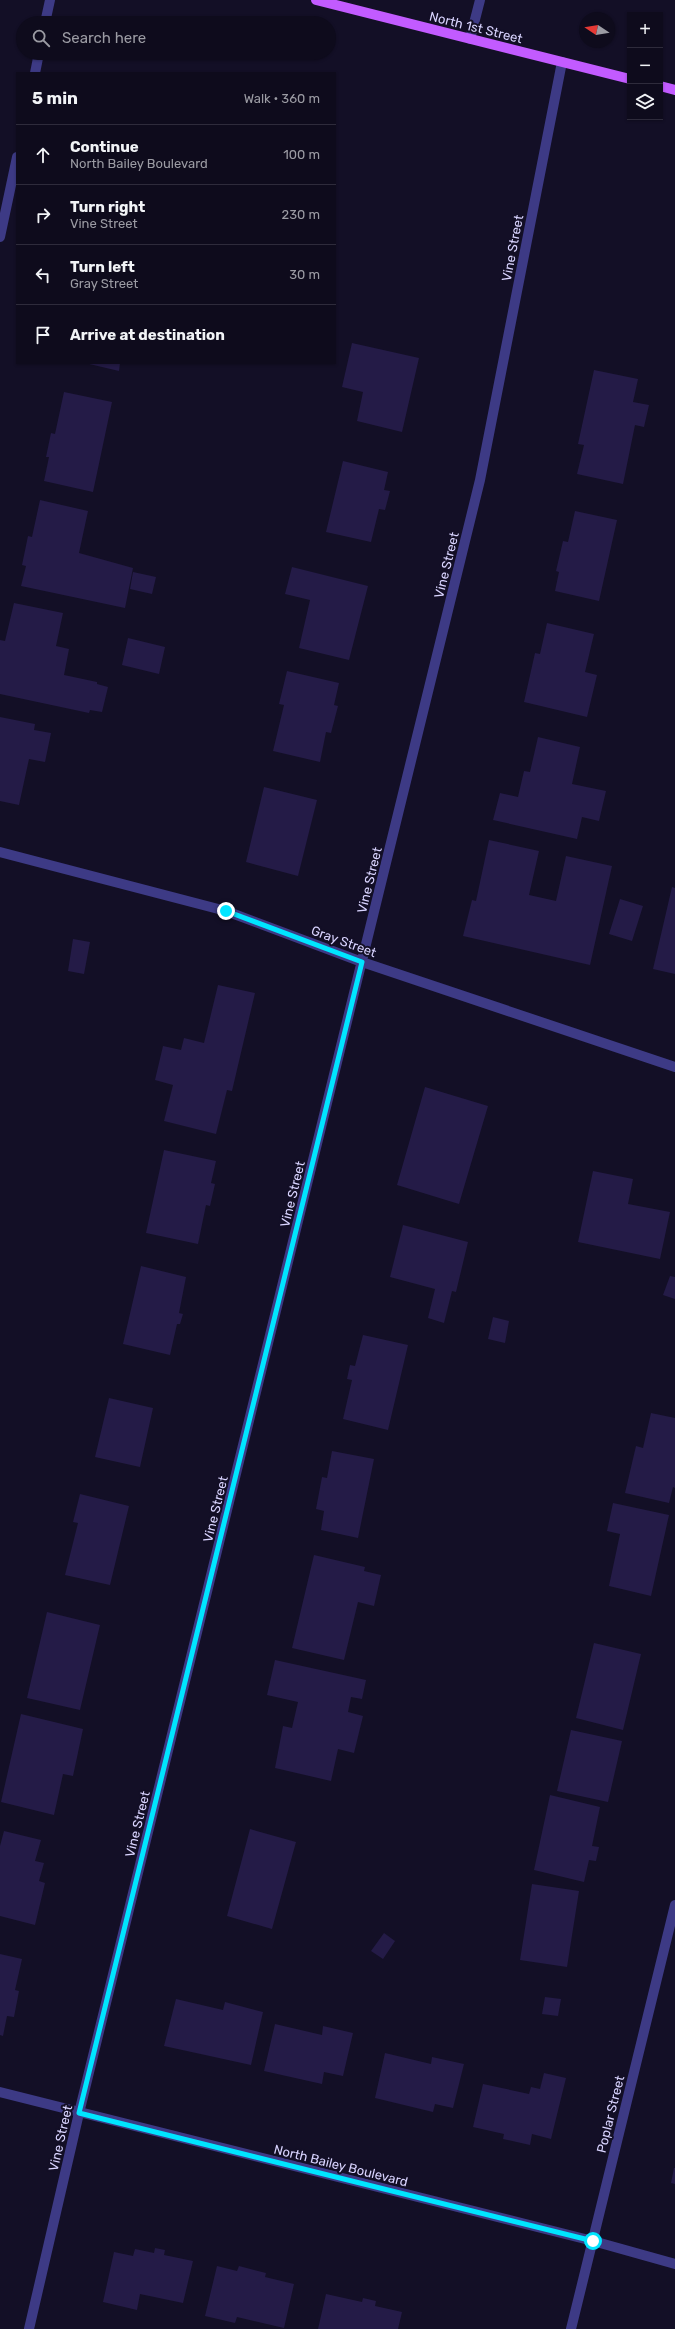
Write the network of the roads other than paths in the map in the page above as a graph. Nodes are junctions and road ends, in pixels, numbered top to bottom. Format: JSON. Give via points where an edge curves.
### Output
{"nodes":[{"id":1,"x":50,"y":0,"type":"edge"},
{"id":2,"x":316,"y":0,"type":"edge"},
{"id":3,"x":480,"y":0,"type":"edge"},
{"id":4,"x":47,"y":16,"type":"edge"},
{"id":5,"x":470,"y":39,"type":"junction"},
{"id":6,"x":38,"y":60,"type":"edge"},
{"id":7,"x":562,"y":62,"type":"junction"},
{"id":8,"x":35,"y":72,"type":"edge"},
{"id":9,"x":627,"y":78,"type":"edge"},
{"id":10,"x":663,"y":87,"type":"edge"},
{"id":11,"x":675,"y":90,"type":"edge"},
{"id":12,"x":16,"y":162,"type":"edge"},
{"id":13,"x":0,"y":237,"type":"edge"},
{"id":14,"x":0,"y":852,"type":"edge"},
{"id":15,"x":362,"y":962,"type":"junction"},
{"id":16,"x":675,"y":1067,"type":"edge"},
{"id":17,"x":675,"y":1905,"type":"edge"},
{"id":18,"x":0,"y":2092,"type":"edge"},
{"id":19,"x":79,"y":2113,"type":"junction"},
{"id":20,"x":593,"y":2241,"type":"junction"},
{"id":21,"x":675,"y":2264,"type":"edge"},
{"id":22,"x":29,"y":2329,"type":"edge"},
{"id":23,"x":571,"y":2329,"type":"edge"}],
"edges":[{"from":1,"to":4,"type":"street"},
{"from":2,"to":5,"type":"main road","name":"North 1st Street"},
{"from":3,"to":5,"type":"street"},
{"from":5,"to":7,"type":"main road","name":"North 1st Street"},
{"from":6,"to":8,"type":"street"},
{"from":7,"to":9,"type":"main road","name":"North 1st Street"},
{"from":7,"to":15,"type":"street","name":"Vine Street","via":[[480,480]]},
{"from":10,"to":11,"type":"main road"},
{"from":12,"to":13,"type":"street"},
{"from":14,"to":15,"type":"street","name":"Gray Street","via":[[226,911]]},
{"from":15,"to":16,"type":"street","name":"Gray Street"},
{"from":15,"to":19,"type":"street","name":"Vine Street"},
{"from":17,"to":20,"type":"street","name":"Poplar Street"},
{"from":18,"to":19,"type":"street","name":"North Bailey Boulevard"},
{"from":19,"to":20,"type":"street","name":"North Bailey Boulevard"},
{"from":19,"to":22,"type":"street","name":"Vine Street"},
{"from":20,"to":21,"type":"street","name":"North Bailey Boulevard"},
{"from":20,"to":23,"type":"street","name":"Poplar Street"}]}
